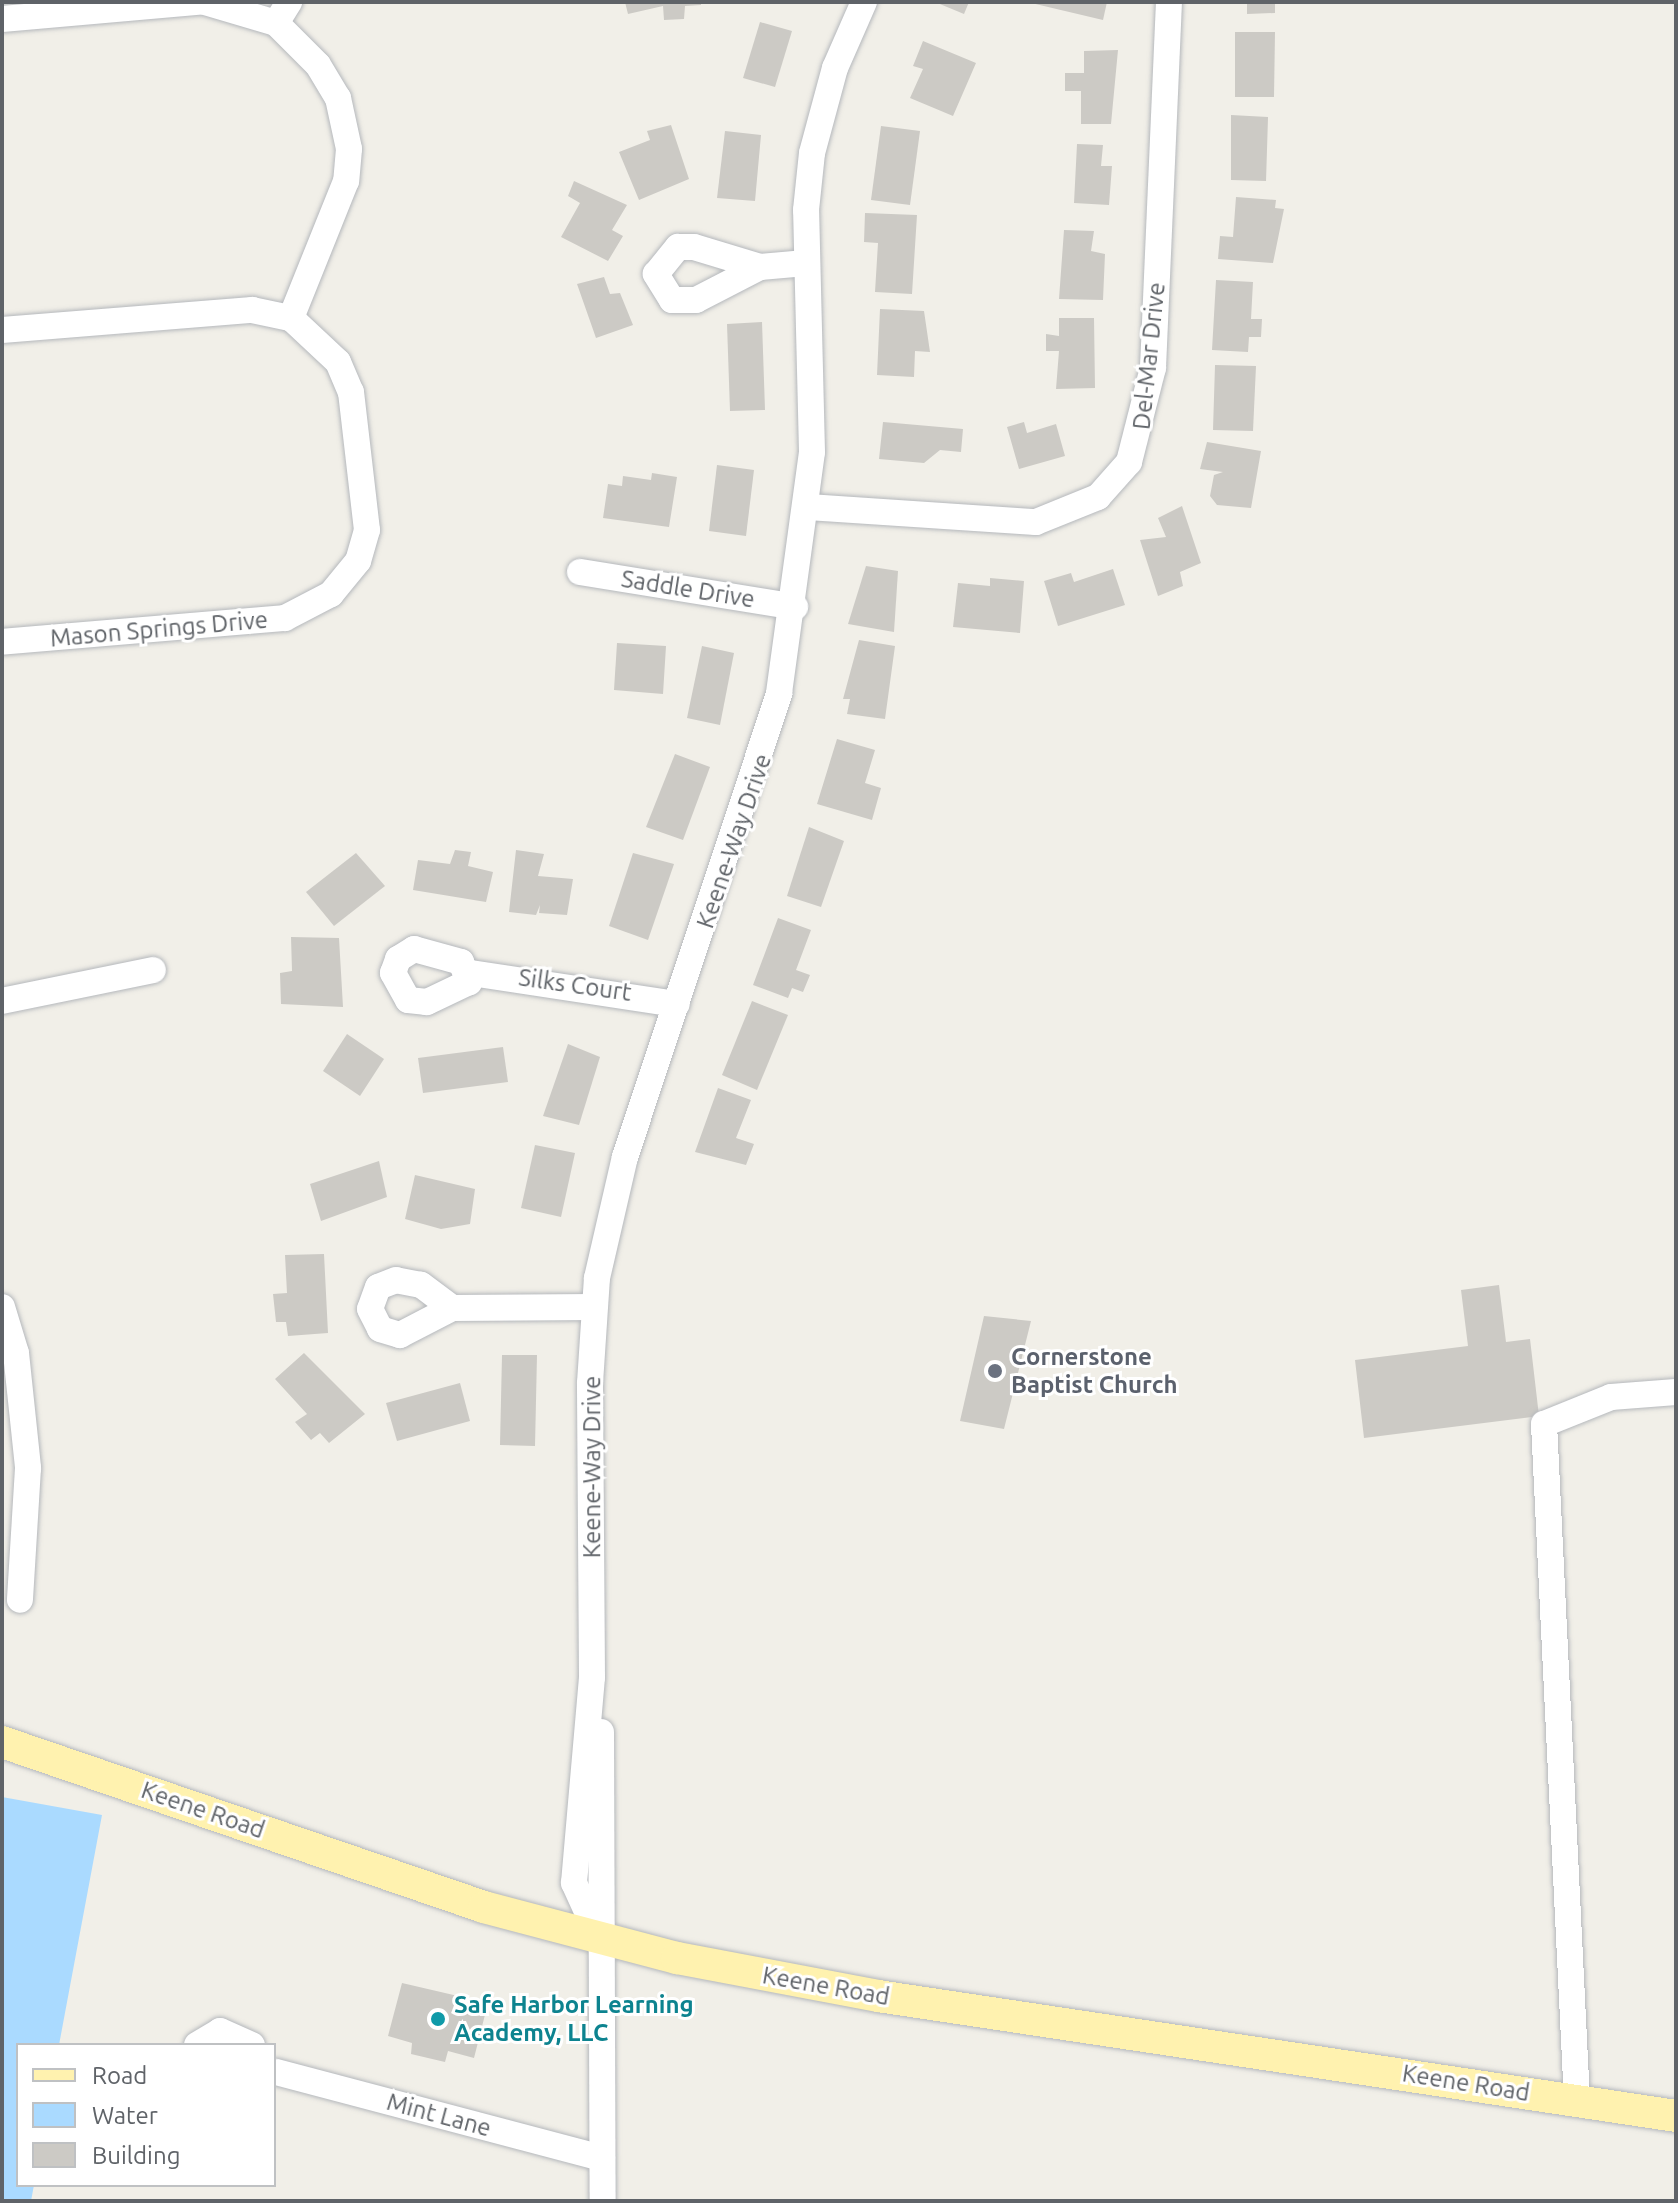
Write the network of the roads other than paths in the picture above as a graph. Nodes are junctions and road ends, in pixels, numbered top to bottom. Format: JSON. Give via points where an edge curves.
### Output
{"nodes":[{"id":1,"x":198,"y":2,"type":"edge"},
{"id":2,"x":205,"y":2,"type":"edge"},
{"id":3,"x":864,"y":2,"type":"edge"},
{"id":4,"x":1169,"y":2,"type":"edge"},
{"id":5,"x":282,"y":12,"type":"edge"},
{"id":6,"x":2,"y":19,"type":"edge"},
{"id":7,"x":806,"y":263,"type":"junction"},
{"id":8,"x":760,"y":267,"type":"dead end"},
{"id":9,"x":291,"y":318,"type":"junction"},
{"id":10,"x":2,"y":330,"type":"edge"},
{"id":11,"x":808,"y":507,"type":"junction"},
{"id":12,"x":580,"y":572,"type":"dead end"},
{"id":13,"x":795,"y":607,"type":"junction"},
{"id":14,"x":2,"y":642,"type":"edge"},
{"id":15,"x":153,"y":970,"type":"dead end"},
{"id":16,"x":471,"y":973,"type":"dead end"},
{"id":17,"x":2,"y":1001,"type":"edge"},
{"id":18,"x":677,"y":1004,"type":"junction"},
{"id":19,"x":2,"y":1307,"type":"edge"},
{"id":20,"x":594,"y":1307,"type":"junction"},
{"id":21,"x":452,"y":1308,"type":"dead end"},
{"id":22,"x":1676,"y":1392,"type":"edge"},
{"id":23,"x":20,"y":1600,"type":"dead end"},
{"id":24,"x":2,"y":1742,"type":"edge"},
{"id":25,"x":600,"y":1940,"type":"junction"},
{"id":26,"x":200,"y":2043,"type":"edge"},
{"id":27,"x":247,"y":2043,"type":"edge"},
{"id":28,"x":276,"y":2071,"type":"edge"},
{"id":29,"x":1577,"y":2101,"type":"junction"},
{"id":30,"x":1676,"y":2116,"type":"edge"},
{"id":31,"x":602,"y":2158,"type":"junction"},
{"id":32,"x":603,"y":2201,"type":"edge"}],
"edges":[{"from":1,"to":6,"type":"street"},
{"from":2,"to":5,"type":"street"},
{"from":3,"to":7,"type":"street","name":"Keene-Way Drive","via":[[815,138]]},
{"from":4,"to":11,"type":"street","name":"Del-Mar Drive","via":[[1153,368],[1129,462],[1098,497],[1036,522]]},
{"from":5,"to":9,"type":"street","via":[[338,98],[349,149],[346,181]]},
{"from":7,"to":8,"type":"street"},
{"from":7,"to":11,"type":"street","name":"Keene-Way Drive","via":[[813,390]]},
{"from":9,"to":10,"type":"street","via":[[252,310]]},
{"from":9,"to":14,"type":"street","name":"Mason Springs Drive","via":[[338,362],[351,392],[367,530],[358,561],[331,594],[285,618]]},
{"from":11,"to":13,"type":"street","name":"Keene-Way Drive"},
{"from":12,"to":13,"type":"street","name":"Saddle Drive"},
{"from":13,"to":18,"type":"street","name":"Keene-Way Drive","via":[[765,751]]},
{"from":15,"to":17,"type":"street"},
{"from":16,"to":18,"type":"street","name":"Silks Court"},
{"from":18,"to":20,"type":"street","name":"Keene-Way Drive","via":[[620,1172]]},
{"from":19,"to":23,"type":"street","via":[[16,1353],[28,1468]]},
{"from":20,"to":21,"type":"street"},
{"from":20,"to":25,"type":"street","name":"Keene-Way Drive","via":[[592,1677],[603,1786]]},
{"from":22,"to":29,"type":"street","via":[[1611,1397],[1544,1424]]},
{"from":24,"to":25,"type":"main road","name":"Keene Road"},
{"from":25,"to":29,"type":"main road","name":"Keene Road","via":[[878,1996]]},
{"from":25,"to":31,"type":"street","name":"Keene-Way Drive"},
{"from":26,"to":27,"type":"street","via":[[220,2031]]},
{"from":28,"to":31,"type":"street","name":"Mint Lane"},
{"from":29,"to":30,"type":"main road","name":"Keene Road"},
{"from":31,"to":32,"type":"street","name":"Keene-Way Drive"}]}
